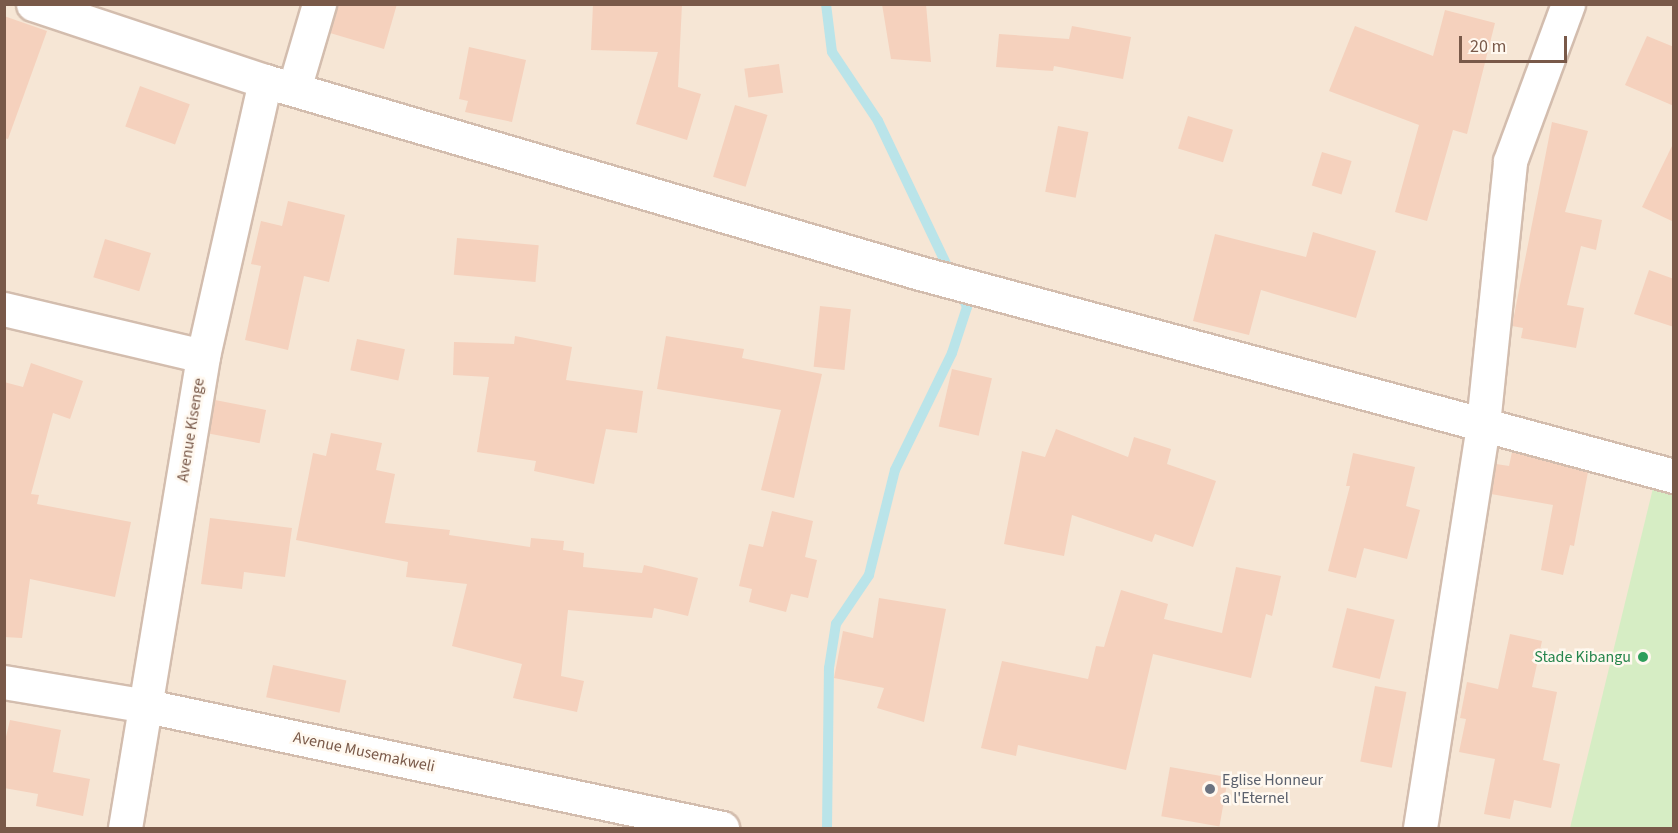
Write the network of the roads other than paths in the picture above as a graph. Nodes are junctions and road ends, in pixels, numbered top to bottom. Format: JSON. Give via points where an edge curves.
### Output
{"nodes":[{"id":1,"x":33,"y":4,"type":"edge"},
{"id":2,"x":319,"y":4,"type":"edge"},
{"id":3,"x":1568,"y":4,"type":"edge"},
{"id":4,"x":280,"y":85,"type":"junction"},
{"id":5,"x":4,"y":309,"type":"edge"},
{"id":6,"x":203,"y":356,"type":"junction"},
{"id":7,"x":1483,"y":424,"type":"junction"},
{"id":8,"x":1674,"y":476,"type":"edge"},
{"id":9,"x":4,"y":682,"type":"edge"},
{"id":10,"x":147,"y":706,"type":"junction"},
{"id":11,"x":125,"y":828,"type":"edge"},
{"id":12,"x":722,"y":828,"type":"edge"},
{"id":13,"x":1420,"y":828,"type":"edge"}],
"edges":[{"from":1,"to":4,"type":"street"},
{"from":2,"to":4,"type":"street"},
{"from":3,"to":7,"type":"street","via":[[1510,161]]},
{"from":4,"to":6,"type":"street"},
{"from":4,"to":7,"type":"street","via":[[920,273]]},
{"from":5,"to":6,"type":"street","name":"Avenue Kisenge"},
{"from":6,"to":10,"type":"street","name":"Avenue Kisenge"},
{"from":7,"to":8,"type":"street"},
{"from":7,"to":13,"type":"street"},
{"from":9,"to":10,"type":"street","name":"Avenue Musemakweli"},
{"from":10,"to":11,"type":"street","name":"Avenue Kisenge"},
{"from":10,"to":12,"type":"street","name":"Avenue Musemakweli"}]}
